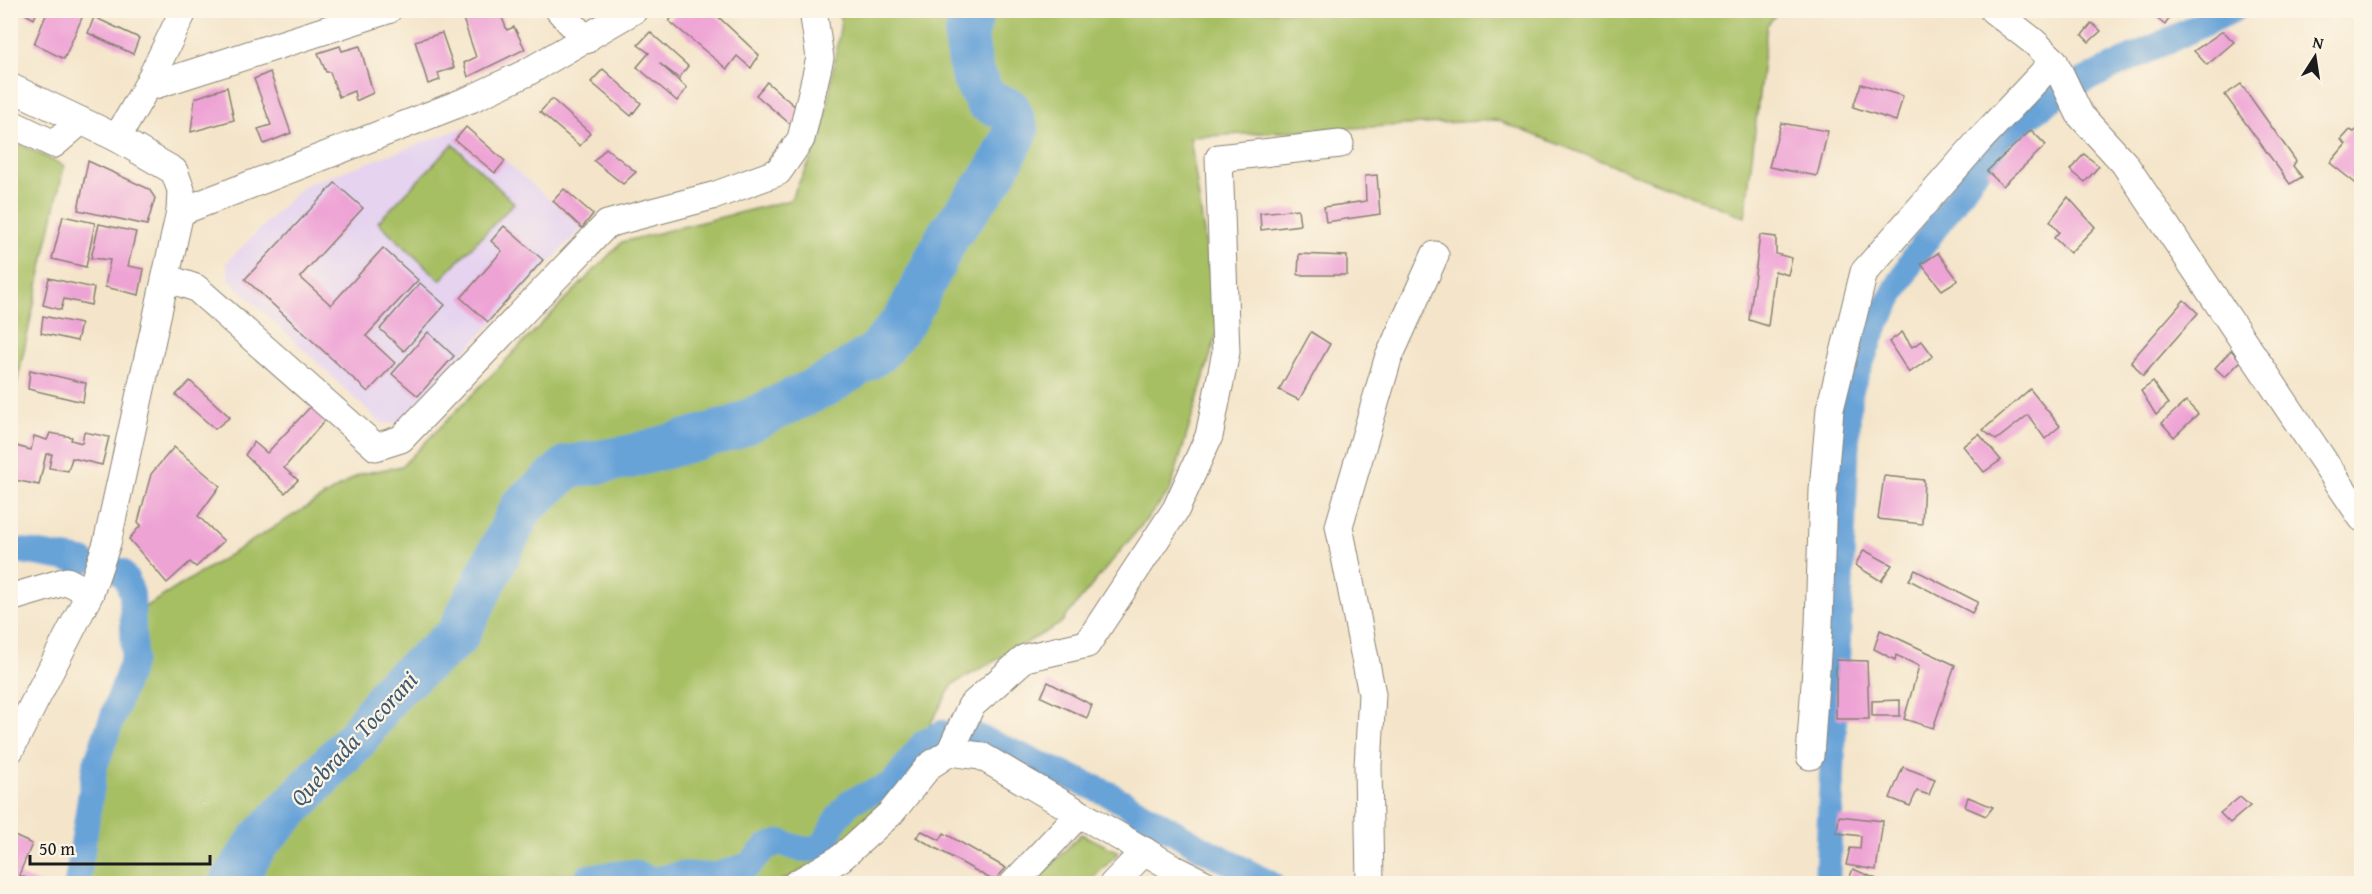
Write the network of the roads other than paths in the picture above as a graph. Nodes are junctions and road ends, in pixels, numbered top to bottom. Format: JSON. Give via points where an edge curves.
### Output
{"nodes":[{"id":1,"x":184,"y":10,"type":"edge"},
{"id":2,"x":388,"y":10,"type":"edge"},
{"id":3,"x":559,"y":10,"type":"edge"},
{"id":4,"x":634,"y":10,"type":"edge"},
{"id":5,"x":813,"y":10,"type":"edge"},
{"id":6,"x":1993,"y":10,"type":"edge"},
{"id":7,"x":586,"y":40,"type":"junction"},
{"id":8,"x":2054,"y":61,"type":"junction"},
{"id":9,"x":10,"y":87,"type":"edge"},
{"id":10,"x":146,"y":88,"type":"junction"},
{"id":11,"x":81,"y":121,"type":"junction"},
{"id":12,"x":10,"y":123,"type":"edge"},
{"id":13,"x":117,"y":138,"type":"junction"},
{"id":14,"x":1340,"y":144,"type":"dead end"},
{"id":15,"x":180,"y":212,"type":"junction"},
{"id":16,"x":1435,"y":255,"type":"dead end"},
{"id":17,"x":166,"y":278,"type":"junction"},
{"id":18,"x":2361,"y":518,"type":"edge"},
{"id":19,"x":90,"y":593,"type":"junction"},
{"id":20,"x":10,"y":598,"type":"edge"},
{"id":21,"x":10,"y":750,"type":"edge"},
{"id":22,"x":950,"y":752,"type":"junction"},
{"id":23,"x":1810,"y":756,"type":"dead end"},
{"id":24,"x":1079,"y":814,"type":"junction"},
{"id":25,"x":1145,"y":851,"type":"junction"},
{"id":26,"x":796,"y":884,"type":"edge"},
{"id":27,"x":1013,"y":884,"type":"edge"},
{"id":28,"x":1113,"y":884,"type":"edge"},
{"id":29,"x":1205,"y":884,"type":"edge"},
{"id":30,"x":1370,"y":884,"type":"edge"}],
"edges":[{"from":1,"to":10,"type":"street"},
{"from":2,"to":10,"type":"street"},
{"from":3,"to":7,"type":"street"},
{"from":4,"to":7,"type":"street"},
{"from":5,"to":17,"type":"street","via":[[820,58],[801,139],[778,172],[716,195],[607,224],[401,439],[376,447],[196,288]]},
{"from":6,"to":8,"type":"street"},
{"from":7,"to":15,"type":"street","via":[[471,99]]},
{"from":8,"to":18,"type":"street","via":[[2080,115],[2124,163]]},
{"from":8,"to":23,"type":"street","via":[[1864,272],[1830,409]]},
{"from":9,"to":11,"type":"street"},
{"from":10,"to":13,"type":"street"},
{"from":11,"to":12,"type":"street","via":[[54,144]]},
{"from":11,"to":13,"type":"street"},
{"from":13,"to":15,"type":"street","via":[[174,171],[181,190]]},
{"from":14,"to":22,"type":"street","via":[[1219,158],[1226,352],[1209,436],[1176,509],[1087,644],[1024,658],[970,706]]},
{"from":15,"to":17,"type":"street"},
{"from":16,"to":30,"type":"street","via":[[1388,359],[1339,526],[1371,694]]},
{"from":17,"to":19,"type":"street","via":[[107,543]]},
{"from":19,"to":20,"type":"street","via":[[67,581]]},
{"from":19,"to":21,"type":"street"},
{"from":22,"to":24,"type":"street","via":[[981,756]]},
{"from":22,"to":26,"type":"street","via":[[929,766],[891,813],[841,858]]},
{"from":24,"to":25,"type":"street"},
{"from":24,"to":27,"type":"street"},
{"from":25,"to":28,"type":"street"},
{"from":25,"to":29,"type":"street"}]}
